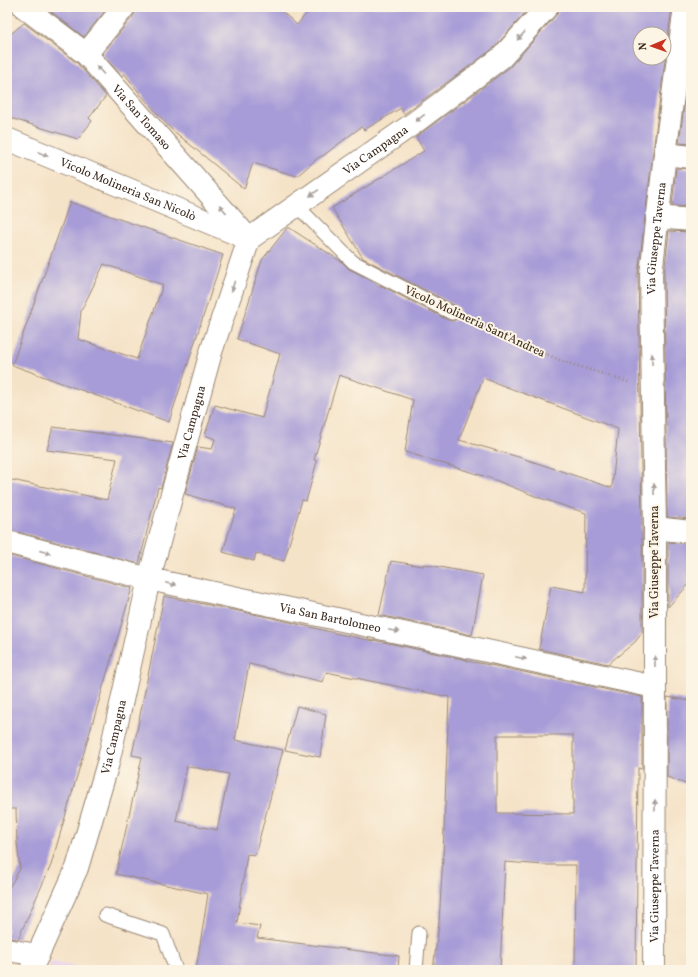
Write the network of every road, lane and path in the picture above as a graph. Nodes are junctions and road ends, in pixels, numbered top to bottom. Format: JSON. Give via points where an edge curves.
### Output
{"nodes":[{"id":1,"x":24,"y":7,"type":"edge"},
{"id":2,"x":124,"y":7,"type":"edge"},
{"id":3,"x":547,"y":7,"type":"edge"},
{"id":4,"x":685,"y":7,"type":"edge"},
{"id":5,"x":86,"y":54,"type":"junction"},
{"id":6,"x":7,"y":139,"type":"edge"},
{"id":7,"x":665,"y":154,"type":"junction"},
{"id":8,"x":691,"y":157,"type":"edge"},
{"id":9,"x":297,"y":206,"type":"junction"},
{"id":10,"x":657,"y":217,"type":"junction"},
{"id":11,"x":691,"y":220,"type":"edge"},
{"id":12,"x":249,"y":239,"type":"junction"},
{"id":13,"x":452,"y":313,"type":"joint"},
{"id":14,"x":652,"y":390,"type":"junction"},
{"id":15,"x":654,"y":528,"type":"junction"},
{"id":16,"x":691,"y":532,"type":"edge"},
{"id":17,"x":7,"y":542,"type":"edge"},
{"id":18,"x":149,"y":579,"type":"junction"},
{"id":19,"x":655,"y":687,"type":"junction"},
{"id":20,"x":105,"y":915,"type":"dead end"},
{"id":21,"x":419,"y":933,"type":"dead end"},
{"id":22,"x":7,"y":950,"type":"edge"},
{"id":23,"x":35,"y":962,"type":"edge"},
{"id":24,"x":176,"y":970,"type":"edge"},
{"id":25,"x":416,"y":970,"type":"edge"},
{"id":26,"x":654,"y":970,"type":"edge"}],
"edges":[{"from":1,"to":5,"type":"street","name":"Via San Tomaso"},
{"from":2,"to":5,"type":"street"},
{"from":3,"to":9,"type":"street","name":"Via Campagna","one_way":true,"via":[[502,57]]},
{"from":4,"to":7,"type":"street","name":"Via Giuseppe Taverna"},
{"from":12,"to":5,"type":"street","name":"Via San Tomaso","one_way":true},
{"from":6,"to":12,"type":"street","name":"Vicolo Molineria San Nicolò","one_way":true},
{"from":7,"to":8,"type":"street"},
{"from":7,"to":10,"type":"street","name":"Via Giuseppe Taverna"},
{"from":9,"to":12,"type":"street","name":"Via Campagna"},
{"from":9,"to":13,"type":"lane","name":"Vicolo Molineria Sant'Andrea","via":[[353,262]]},
{"from":10,"to":11,"type":"street"},
{"from":14,"to":10,"type":"street","name":"Via Giuseppe Taverna","one_way":true,"via":[[650,274]]},
{"from":12,"to":18,"type":"street","name":"Via Campagna","one_way":true,"via":[[211,352]]},
{"from":13,"to":14,"type":"path","name":"Vicolo Molineria Sant'Andrea","via":[[562,361]]},
{"from":15,"to":14,"type":"street","name":"Via Giuseppe Taverna","one_way":true},
{"from":15,"to":16,"type":"street"},
{"from":19,"to":15,"type":"street","name":"Via Giuseppe Taverna","one_way":true},
{"from":17,"to":18,"type":"street","name":"Via San Bartolomeo","one_way":true},
{"from":18,"to":19,"type":"street","name":"Via San Bartolomeo","one_way":true},
{"from":18,"to":23,"type":"street","name":"Via Campagna","via":[[108,763],[77,868]]},
{"from":26,"to":19,"type":"street","name":"Via Giuseppe Taverna","one_way":true},
{"from":20,"to":24,"type":"lane","via":[[163,934]]},
{"from":21,"to":25,"type":"lane"},
{"from":22,"to":23,"type":"street"}]}
